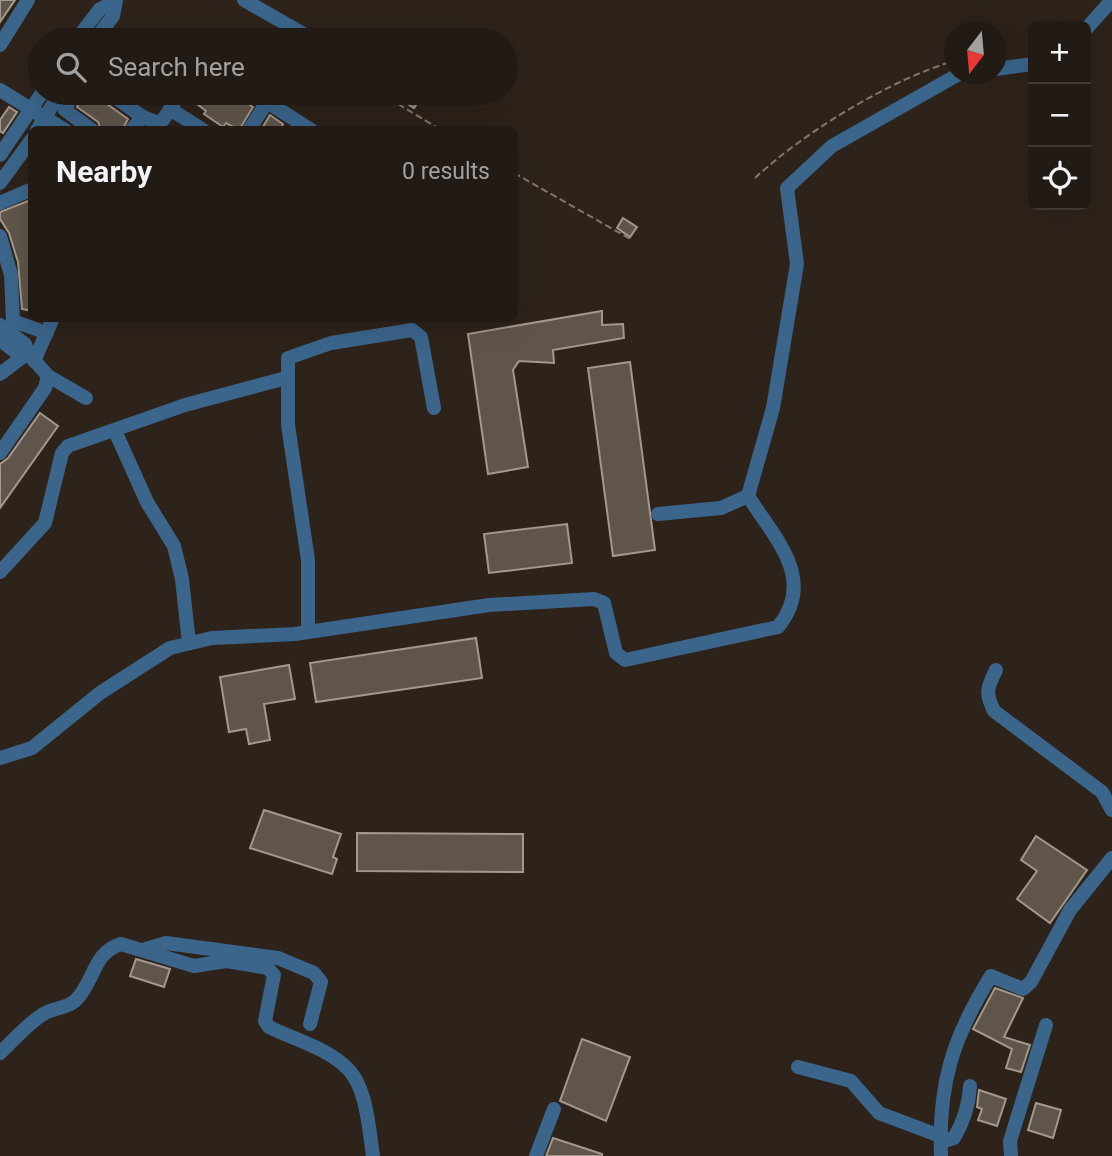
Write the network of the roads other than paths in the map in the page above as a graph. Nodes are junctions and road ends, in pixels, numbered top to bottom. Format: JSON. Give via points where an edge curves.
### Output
{"nodes":[{"id":1,"x":28,"y":0,"type":"edge"},
{"id":2,"x":244,"y":0,"type":"edge"},
{"id":3,"x":1112,"y":0,"type":"edge"},
{"id":4,"x":115,"y":1,"type":"edge"},
{"id":5,"x":1091,"y":23,"type":"edge"},
{"id":6,"x":85,"y":28,"type":"edge"},
{"id":7,"x":104,"y":28,"type":"edge"},
{"id":8,"x":293,"y":28,"type":"edge"},
{"id":9,"x":0,"y":45,"type":"edge"},
{"id":10,"x":1028,"y":65,"type":"edge"},
{"id":11,"x":1007,"y":68,"type":"edge"},
{"id":12,"x":0,"y":81,"type":"edge"},
{"id":13,"x":944,"y":83,"type":"edge"},
{"id":14,"x":0,"y":90,"type":"edge"},
{"id":15,"x":28,"y":102,"type":"edge"},
{"id":16,"x":30,"y":105,"type":"edge"},
{"id":17,"x":37,"y":105,"type":"edge"},
{"id":18,"x":42,"y":105,"type":"edge"},
{"id":19,"x":67,"y":105,"type":"edge"},
{"id":20,"x":126,"y":105,"type":"edge"},
{"id":21,"x":172,"y":105,"type":"edge"},
{"id":22,"x":265,"y":105,"type":"edge"},
{"id":23,"x":272,"y":105,"type":"edge"},
{"id":24,"x":170,"y":109,"type":"junction"},
{"id":25,"x":35,"y":110,"type":"junction"},
{"id":26,"x":143,"y":117,"type":"junction"},
{"id":27,"x":37,"y":126,"type":"edge"},
{"id":28,"x":59,"y":126,"type":"edge"},
{"id":29,"x":87,"y":126,"type":"edge"},
{"id":30,"x":133,"y":126,"type":"edge"},
{"id":31,"x":197,"y":126,"type":"edge"},
{"id":32,"x":252,"y":126,"type":"edge"},
{"id":33,"x":305,"y":126,"type":"edge"},
{"id":34,"x":28,"y":144,"type":"edge"},
{"id":35,"x":0,"y":155,"type":"edge"},
{"id":36,"x":0,"y":183,"type":"edge"},
{"id":37,"x":28,"y":191,"type":"edge"},
{"id":38,"x":0,"y":203,"type":"edge"},
{"id":39,"x":0,"y":236,"type":"edge"},
{"id":40,"x":51,"y":322,"type":"edge"},
{"id":41,"x":0,"y":325,"type":"edge"},
{"id":42,"x":47,"y":333,"type":"junction"},
{"id":43,"x":0,"y":340,"type":"edge"},
{"id":44,"x":31,"y":357,"type":"junction"},
{"id":45,"x":2,"y":369,"type":"edge"},
{"id":46,"x":48,"y":376,"type":"junction"},
{"id":47,"x":286,"y":377,"type":"junction"},
{"id":48,"x":86,"y":398,"type":"dead end"},
{"id":49,"x":434,"y":408,"type":"dead end"},
{"id":50,"x":115,"y":431,"type":"junction"},
{"id":51,"x":6,"y":434,"type":"edge"},
{"id":52,"x":0,"y":453,"type":"edge"},
{"id":53,"x":748,"y":496,"type":"junction"},
{"id":54,"x":658,"y":514,"type":"dead end"},
{"id":55,"x":0,"y":572,"type":"edge"},
{"id":56,"x":308,"y":632,"type":"junction"},
{"id":57,"x":189,"y":643,"type":"junction"},
{"id":58,"x":996,"y":670,"type":"dead end"},
{"id":59,"x":0,"y":758,"type":"edge"},
{"id":60,"x":1112,"y":810,"type":"edge"},
{"id":61,"x":1112,"y":858,"type":"edge"},
{"id":62,"x":146,"y":949,"type":"junction"},
{"id":63,"x":310,"y":1024,"type":"dead end"},
{"id":64,"x":1046,"y":1025,"type":"dead end"},
{"id":65,"x":0,"y":1053,"type":"edge"},
{"id":66,"x":798,"y":1067,"type":"dead end"},
{"id":67,"x":970,"y":1086,"type":"dead end"},
{"id":68,"x":554,"y":1109,"type":"dead end"},
{"id":69,"x":941,"y":1145,"type":"edge"},
{"id":70,"x":373,"y":1156,"type":"edge"},
{"id":71,"x":536,"y":1156,"type":"edge"},
{"id":72,"x":1011,"y":1156,"type":"edge"}],
"edges":[{"from":1,"to":9,"type":"street"},
{"from":2,"to":8,"type":"street"},
{"from":3,"to":5,"type":"street"},
{"from":4,"to":6,"type":"street","via":[[100,9]]},
{"from":4,"to":7,"type":"street","via":[[113,16]]},
{"from":10,"to":11,"type":"street"},
{"from":12,"to":15,"type":"street"},
{"from":13,"to":53,"type":"street","via":[[832,146],[787,188],[797,264],[773,408]]},
{"from":14,"to":25,"type":"street"},
{"from":16,"to":25,"type":"street"},
{"from":17,"to":25,"type":"street"},
{"from":18,"to":25,"type":"street"},
{"from":19,"to":29,"type":"street","via":[[65,110]]},
{"from":20,"to":26,"type":"street"},
{"from":21,"to":24,"type":"street"},
{"from":22,"to":32,"type":"street"},
{"from":23,"to":33,"type":"street"},
{"from":24,"to":26,"type":"street","via":[[163,120]]},
{"from":24,"to":31,"type":"street"},
{"from":25,"to":27,"type":"street"},
{"from":25,"to":28,"type":"street"},
{"from":25,"to":35,"type":"street"},
{"from":26,"to":30,"type":"street"},
{"from":34,"to":36,"type":"street"},
{"from":37,"to":38,"type":"street"},
{"from":39,"to":42,"type":"street","via":[[11,275],[13,321]]},
{"from":40,"to":42,"type":"street"},
{"from":41,"to":44,"type":"street","via":[[25,344]]},
{"from":42,"to":44,"type":"street"},
{"from":43,"to":44,"type":"street"},
{"from":44,"to":45,"type":"street"},
{"from":44,"to":46,"type":"street"},
{"from":46,"to":48,"type":"street"},
{"from":46,"to":51,"type":"street","via":[[45,388]]},
{"from":47,"to":49,"type":"street","via":[[288,358],[331,343],[412,330],[421,337]]},
{"from":47,"to":50,"type":"street"},
{"from":47,"to":56,"type":"street","via":[[292,469],[307,561]]},
{"from":50,"to":55,"type":"street","via":[[68,446],[62,453],[45,523]]},
{"from":50,"to":57,"type":"street","via":[[147,502],[174,546]]},
{"from":51,"to":52,"type":"street"},
{"from":53,"to":54,"type":"street","via":[[720,508]]},
{"from":53,"to":56,"type":"street","via":[[791,564],[796,594],[778,627],[625,660],[616,653],[604,603],[594,598],[489,605]]},
{"from":56,"to":57,"type":"street"},
{"from":57,"to":59,"type":"street","via":[[170,648],[136,668],[32,748]]},
{"from":58,"to":60,"type":"street","via":[[986,695],[994,711],[1102,792]]},
{"from":61,"to":69,"type":"street","via":[[1070,910],[1031,982],[1023,989],[992,976],[979,996],[957,1037],[944,1083]]},
{"from":62,"to":63,"type":"street","via":[[166,943],[278,958],[314,973],[321,982]]},
{"from":62,"to":65,"type":"street","via":[[121,944],[110,947],[73,1003],[46,1013]]},
{"from":62,"to":70,"type":"street","via":[[194,966],[226,961],[272,970],[265,1021],[350,1071],[369,1125]]},
{"from":64,"to":72,"type":"street","via":[[1010,1141]]},
{"from":66,"to":69,"type":"street","via":[[850,1081],[879,1113]]},
{"from":67,"to":69,"type":"street","via":[[962,1125],[954,1138]]},
{"from":68,"to":71,"type":"street"}]}
